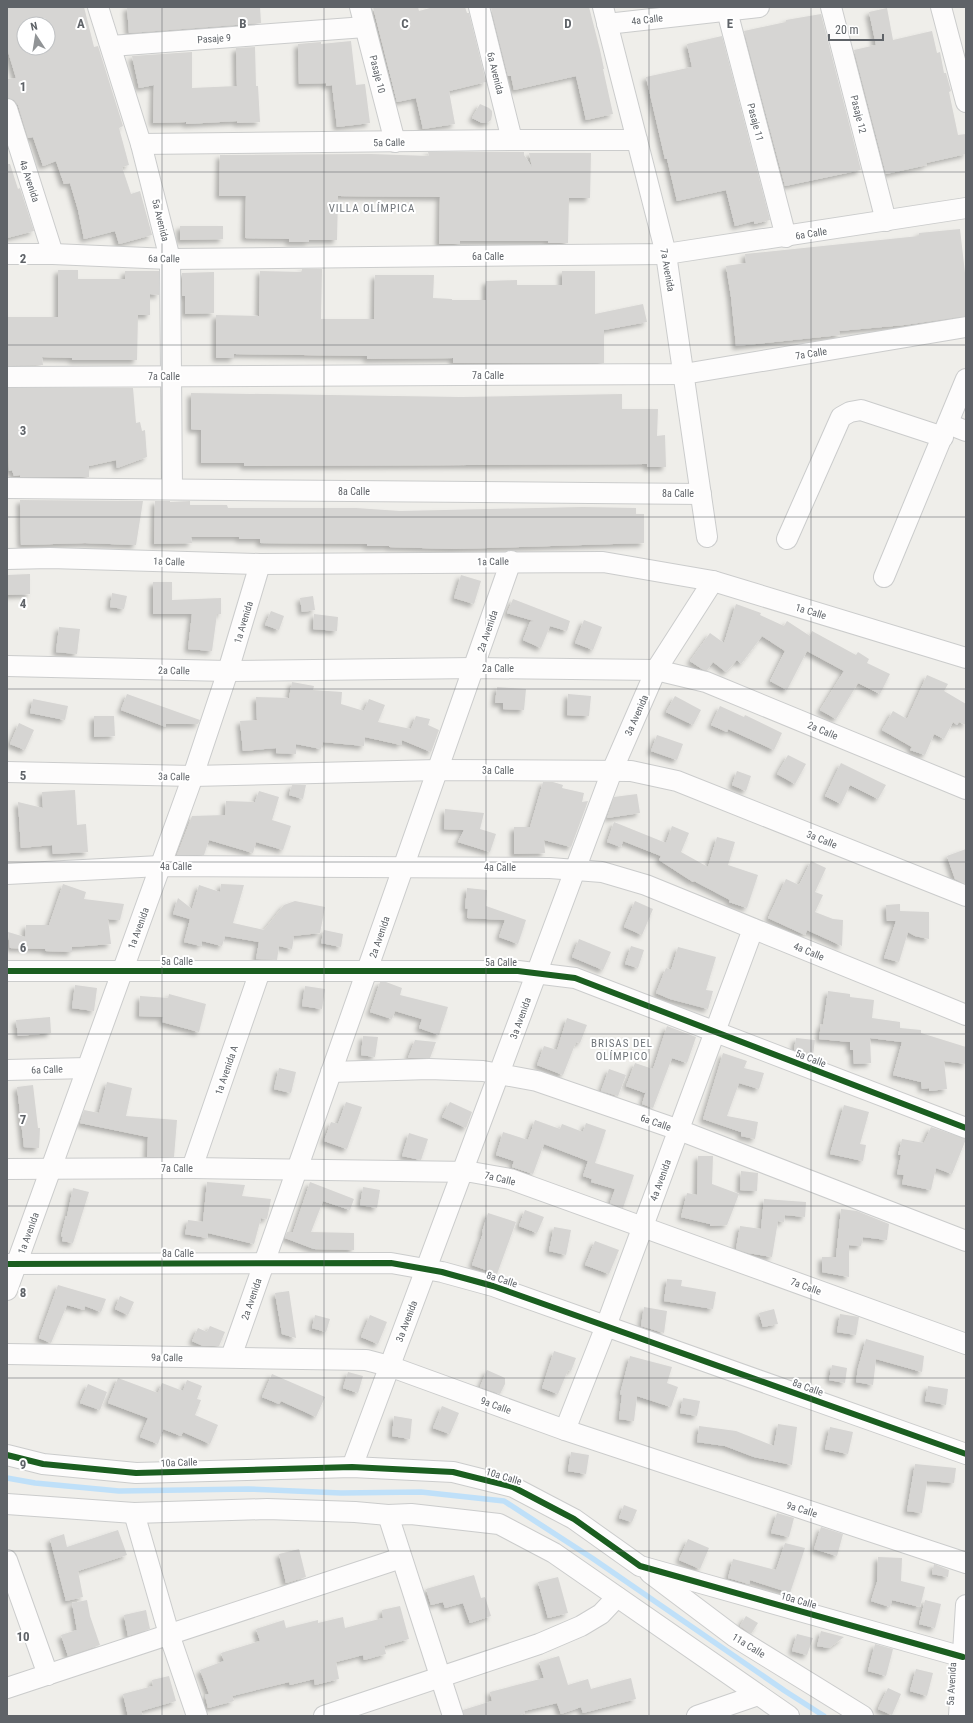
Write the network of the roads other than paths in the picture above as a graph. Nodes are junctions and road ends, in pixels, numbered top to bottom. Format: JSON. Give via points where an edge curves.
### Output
{"nodes":[{"id":1,"x":98,"y":7,"type":"edge"},
{"id":2,"x":360,"y":7,"type":"edge"},
{"id":3,"x":479,"y":7,"type":"edge"},
{"id":4,"x":759,"y":7,"type":"edge"},
{"id":5,"x":832,"y":7,"type":"edge"},
{"id":6,"x":941,"y":7,"type":"edge"},
{"id":7,"x":726,"y":9,"type":"edge"},
{"id":8,"x":605,"y":15,"type":"edge"},
{"id":9,"x":365,"y":27,"type":"junction"},
{"id":10,"x":111,"y":46,"type":"junction"},
{"id":11,"x":966,"y":102,"type":"edge"},
{"id":12,"x":7,"y":109,"type":"edge"},
{"id":13,"x":512,"y":140,"type":"junction"},
{"id":14,"x":637,"y":140,"type":"junction"},
{"id":15,"x":395,"y":142,"type":"junction"},
{"id":16,"x":141,"y":144,"type":"junction"},
{"id":17,"x":966,"y":208,"type":"edge"},
{"id":18,"x":886,"y":221,"type":"junction"},
{"id":19,"x":786,"y":237,"type":"junction"},
{"id":20,"x":7,"y":254,"type":"edge"},
{"id":21,"x":53,"y":254,"type":"junction"},
{"id":22,"x":666,"y":254,"type":"junction"},
{"id":23,"x":170,"y":259,"type":"junction"},
{"id":24,"x":966,"y":328,"type":"edge"},
{"id":25,"x":684,"y":374,"type":"junction"},
{"id":26,"x":171,"y":376,"type":"junction"},
{"id":27,"x":7,"y":377,"type":"edge"},
{"id":28,"x":966,"y":379,"type":"edge"},
{"id":29,"x":945,"y":431,"type":"junction"},
{"id":30,"x":966,"y":431,"type":"edge"},
{"id":31,"x":7,"y":488,"type":"edge"},
{"id":32,"x":172,"y":489,"type":"junction"},
{"id":33,"x":701,"y":494,"type":"junction"},
{"id":34,"x":707,"y":537,"type":"dead end"},
{"id":35,"x":787,"y":539,"type":"dead end"},
{"id":36,"x":7,"y":559,"type":"edge"},
{"id":37,"x":511,"y":561,"type":"junction"},
{"id":38,"x":260,"y":564,"type":"junction"},
{"id":39,"x":884,"y":577,"type":"dead end"},
{"id":40,"x":713,"y":581,"type":"junction"},
{"id":41,"x":965,"y":654,"type":"edge"},
{"id":42,"x":7,"y":666,"type":"edge"},
{"id":43,"x":474,"y":668,"type":"junction"},
{"id":44,"x":656,"y":670,"type":"junction"},
{"id":45,"x":228,"y":671,"type":"junction"},
{"id":46,"x":438,"y":770,"type":"junction"},
{"id":47,"x":612,"y":771,"type":"junction"},
{"id":48,"x":7,"y":772,"type":"edge"},
{"id":49,"x":193,"y":776,"type":"junction"},
{"id":50,"x":966,"y":789,"type":"edge"},
{"id":51,"x":160,"y":866,"type":"junction"},
{"id":52,"x":404,"y":867,"type":"junction"},
{"id":53,"x":575,"y":870,"type":"junction"},
{"id":54,"x":7,"y":874,"type":"edge"},
{"id":55,"x":966,"y":896,"type":"edge"},
{"id":56,"x":753,"y":929,"type":"junction"},
{"id":57,"x":7,"y":971,"type":"edge"},
{"id":58,"x":122,"y":971,"type":"junction"},
{"id":59,"x":260,"y":971,"type":"junction"},
{"id":60,"x":367,"y":972,"type":"junction"},
{"id":61,"x":536,"y":973,"type":"junction"},
{"id":62,"x":966,"y":1015,"type":"edge"},
{"id":63,"x":715,"y":1032,"type":"junction"},
{"id":64,"x":87,"y":1068,"type":"junction"},
{"id":65,"x":7,"y":1070,"type":"edge"},
{"id":66,"x":331,"y":1072,"type":"junction"},
{"id":67,"x":498,"y":1074,"type":"junction"},
{"id":68,"x":966,"y":1128,"type":"edge"},
{"id":69,"x":679,"y":1130,"type":"junction"},
{"id":70,"x":192,"y":1168,"type":"junction"},
{"id":71,"x":7,"y":1169,"type":"edge"},
{"id":72,"x":51,"y":1169,"type":"junction"},
{"id":73,"x":297,"y":1170,"type":"junction"},
{"id":74,"x":462,"y":1172,"type":"junction"},
{"id":75,"x":643,"y":1227,"type":"junction"},
{"id":76,"x":966,"y":1241,"type":"edge"},
{"id":77,"x":264,"y":1263,"type":"junction"},
{"id":78,"x":12,"y":1264,"type":"edge"},
{"id":79,"x":426,"y":1269,"type":"junction"},
{"id":80,"x":7,"y":1290,"type":"edge"},
{"id":81,"x":606,"y":1326,"type":"junction"},
{"id":82,"x":966,"y":1344,"type":"edge"},
{"id":83,"x":7,"y":1354,"type":"edge"},
{"id":84,"x":231,"y":1357,"type":"junction"},
{"id":85,"x":389,"y":1366,"type":"junction"},
{"id":86,"x":565,"y":1430,"type":"junction"},
{"id":87,"x":966,"y":1454,"type":"edge"},
{"id":88,"x":7,"y":1455,"type":"edge"},
{"id":89,"x":352,"y":1467,"type":"junction"},
{"id":90,"x":7,"y":1504,"type":"edge"},
{"id":91,"x":134,"y":1513,"type":"junction"},
{"id":92,"x":388,"y":1515,"type":"junction"},
{"id":93,"x":401,"y":1558,"type":"junction"},
{"id":94,"x":7,"y":1560,"type":"edge"},
{"id":95,"x":966,"y":1564,"type":"edge"},
{"id":96,"x":640,"y":1566,"type":"junction"},
{"id":97,"x":617,"y":1597,"type":"junction"},
{"id":98,"x":966,"y":1605,"type":"edge"},
{"id":99,"x":170,"y":1634,"type":"junction"},
{"id":100,"x":963,"y":1657,"type":"junction"},
{"id":101,"x":48,"y":1675,"type":"junction"},
{"id":102,"x":440,"y":1677,"type":"junction"},
{"id":103,"x":7,"y":1688,"type":"edge"},
{"id":104,"x":758,"y":1695,"type":"junction"},
{"id":105,"x":962,"y":1714,"type":"edge"},
{"id":106,"x":197,"y":1716,"type":"edge"},
{"id":107,"x":324,"y":1716,"type":"edge"},
{"id":108,"x":453,"y":1716,"type":"edge"},
{"id":109,"x":697,"y":1716,"type":"edge"},
{"id":110,"x":789,"y":1716,"type":"edge"},
{"id":111,"x":863,"y":1716,"type":"edge"}],
"edges":[{"from":1,"to":10,"type":"street","name":"5a Avenida"},
{"from":2,"to":9,"type":"street","name":"Pasaje 10"},
{"from":3,"to":13,"type":"street","name":"6a Avenida"},
{"from":4,"to":7,"type":"street","name":"4a Calle"},
{"from":5,"to":18,"type":"street","name":"Pasaje 12"},
{"from":6,"to":11,"type":"street"},
{"from":7,"to":8,"type":"street","name":"4a Calle"},
{"from":7,"to":19,"type":"street","name":"Pasaje 11"},
{"from":8,"to":14,"type":"street","name":"7a Avenida"},
{"from":9,"to":10,"type":"street","name":"Pasaje 9"},
{"from":9,"to":15,"type":"street","name":"Pasaje 10"},
{"from":10,"to":16,"type":"street","name":"5a Avenida"},
{"from":12,"to":21,"type":"street","name":"4a Avenida"},
{"from":13,"to":14,"type":"street","name":"5a Calle"},
{"from":13,"to":15,"type":"street","name":"5a Calle"},
{"from":14,"to":22,"type":"street","name":"7a Avenida"},
{"from":15,"to":16,"type":"street","name":"5a Calle"},
{"from":16,"to":23,"type":"street","name":"5a Avenida"},
{"from":17,"to":18,"type":"street","name":"6a Calle"},
{"from":18,"to":19,"type":"street","name":"6a Calle"},
{"from":19,"to":22,"type":"street","name":"6a Calle"},
{"from":20,"to":21,"type":"street","name":"6a Calle"},
{"from":21,"to":23,"type":"street","name":"6a Calle"},
{"from":22,"to":23,"type":"street","name":"6a Calle"},
{"from":22,"to":25,"type":"street","name":"7a Avenida"},
{"from":23,"to":26,"type":"street","name":"5a Avenida"},
{"from":24,"to":25,"type":"street","name":"7a Calle"},
{"from":25,"to":26,"type":"street","name":"7a Calle"},
{"from":25,"to":33,"type":"street","name":"7a Avenida"},
{"from":26,"to":27,"type":"street","name":"7a Calle"},
{"from":26,"to":32,"type":"street","name":"5a Avenida"},
{"from":28,"to":29,"type":"street"},
{"from":29,"to":30,"type":"street"},
{"from":29,"to":35,"type":"street","via":[[861,410],[841,417]]},
{"from":29,"to":39,"type":"street"},
{"from":31,"to":32,"type":"street","name":"8a Calle"},
{"from":32,"to":33,"type":"street","name":"8a Calle"},
{"from":33,"to":34,"type":"street","name":"7a Avenida"},
{"from":36,"to":38,"type":"street","name":"1a Calle"},
{"from":37,"to":38,"type":"street","name":"1a Calle"},
{"from":37,"to":40,"type":"street","name":"1a Calle","via":[[603,562]]},
{"from":37,"to":43,"type":"street","name":"2a Avenida"},
{"from":38,"to":45,"type":"street","name":"1a Avenida"},
{"from":40,"to":41,"type":"street","name":"1a Calle"},
{"from":40,"to":44,"type":"street","name":"3a Avenida"},
{"from":42,"to":45,"type":"street","name":"2a Calle"},
{"from":43,"to":44,"type":"street","name":"2a Calle"},
{"from":43,"to":45,"type":"street","name":"2a Calle"},
{"from":43,"to":46,"type":"street","name":"2a Avenida"},
{"from":44,"to":47,"type":"street","name":"3a Avenida"},
{"from":44,"to":50,"type":"street","name":"2a Calle","via":[[706,682]]},
{"from":45,"to":49,"type":"street","name":"1a Avenida"},
{"from":46,"to":47,"type":"street","name":"3a Calle"},
{"from":46,"to":49,"type":"street","name":"3a Calle"},
{"from":46,"to":52,"type":"street","name":"2a Avenida"},
{"from":47,"to":53,"type":"street","name":"3a Avenida"},
{"from":47,"to":55,"type":"street","name":"3a Calle","via":[[631,771],[677,781]]},
{"from":48,"to":49,"type":"street","name":"3a Calle"},
{"from":49,"to":51,"type":"street","name":"1a Avenida"},
{"from":51,"to":52,"type":"street","name":"4a Calle"},
{"from":51,"to":54,"type":"street","name":"4a Calle"},
{"from":51,"to":58,"type":"street","name":"1a Avenida"},
{"from":52,"to":53,"type":"street","name":"4a Calle"},
{"from":52,"to":60,"type":"street","name":"2a Avenida"},
{"from":53,"to":56,"type":"street","name":"4a Calle","via":[[602,872],[646,885]]},
{"from":53,"to":61,"type":"street","name":"3a Avenida"},
{"from":56,"to":62,"type":"street","name":"4a Calle"},
{"from":56,"to":63,"type":"street","name":"4a Avenida"},
{"from":57,"to":58,"type":"street","name":"5a Calle"},
{"from":58,"to":59,"type":"street","name":"5a Calle"},
{"from":58,"to":64,"type":"street","name":"1a Avenida"},
{"from":59,"to":60,"type":"street","name":"5a Calle"},
{"from":59,"to":70,"type":"street","name":"1a Avenida A"},
{"from":60,"to":61,"type":"street","name":"5a Calle"},
{"from":60,"to":66,"type":"street","name":"2a Avenida"},
{"from":61,"to":63,"type":"street","name":"5a Calle","via":[[575,978]]},
{"from":61,"to":67,"type":"street","name":"3a Avenida"},
{"from":63,"to":68,"type":"street","name":"5a Calle"},
{"from":63,"to":69,"type":"street","name":"4a Avenida"},
{"from":64,"to":65,"type":"street","name":"6a Calle"},
{"from":64,"to":72,"type":"street","name":"1a Avenida"},
{"from":66,"to":67,"type":"street","name":"6a Calle","via":[[429,1069]]},
{"from":66,"to":73,"type":"street","name":"2a Avenida"},
{"from":67,"to":69,"type":"street","name":"6a Calle","via":[[537,1081]]},
{"from":67,"to":74,"type":"street","name":"3a Avenida"},
{"from":69,"to":75,"type":"street","name":"4a Avenida"},
{"from":69,"to":76,"type":"street","name":"6a Calle"},
{"from":70,"to":72,"type":"street","name":"7a Calle"},
{"from":70,"to":73,"type":"street","name":"7a Calle"},
{"from":71,"to":72,"type":"street","name":"7a Calle"},
{"from":72,"to":78,"type":"street","name":"1a Avenida"},
{"from":73,"to":74,"type":"street","name":"7a Calle"},
{"from":73,"to":77,"type":"street","name":"2a Avenida"},
{"from":74,"to":75,"type":"street","name":"7a Calle","via":[[510,1179]]},
{"from":74,"to":79,"type":"street","name":"3a Avenida"},
{"from":75,"to":81,"type":"street","name":"4a Avenida"},
{"from":75,"to":82,"type":"street","name":"7a Calle"},
{"from":77,"to":78,"type":"street","name":"8a Calle"},
{"from":77,"to":79,"type":"street","name":"8a Calle","via":[[390,1263]]},
{"from":77,"to":84,"type":"street","name":"2a Avenida"},
{"from":78,"to":80,"type":"street","name":"1a Avenida"},
{"from":79,"to":81,"type":"street","name":"8a Calle","via":[[493,1286]]},
{"from":79,"to":85,"type":"street","name":"3a Avenida"},
{"from":81,"to":86,"type":"street","name":"4a Avenida"},
{"from":81,"to":87,"type":"street","name":"8a Calle"},
{"from":83,"to":84,"type":"street","name":"9a Calle"},
{"from":84,"to":85,"type":"street","name":"9a Calle","via":[[366,1360]]},
{"from":85,"to":86,"type":"street","name":"9a Calle"},
{"from":85,"to":89,"type":"street","name":"3a Avenida"},
{"from":86,"to":95,"type":"street","name":"9a Calle"},
{"from":88,"to":89,"type":"street","name":"10a Calle","via":[[43,1464],[136,1473]]},
{"from":89,"to":96,"type":"street","name":"10a Calle","via":[[453,1472],[513,1488],[574,1519]]},
{"from":90,"to":91,"type":"street"},
{"from":91,"to":92,"type":"street","via":[[267,1508]]},
{"from":91,"to":99,"type":"street"},
{"from":92,"to":93,"type":"street"},
{"from":92,"to":97,"type":"street","via":[[411,1514],[499,1524],[554,1553]]},
{"from":93,"to":99,"type":"street"},
{"from":93,"to":102,"type":"street"},
{"from":94,"to":101,"type":"street"},
{"from":96,"to":100,"type":"street","name":"10a Calle"},
{"from":96,"to":111,"type":"street","name":"11a Calle","via":[[735,1637]]},
{"from":97,"to":102,"type":"street","via":[[601,1614],[580,1626],[539,1644]]},
{"from":97,"to":104,"type":"street"},
{"from":98,"to":100,"type":"street","name":"5a Avenida"},
{"from":99,"to":101,"type":"street"},
{"from":99,"to":106,"type":"street"},
{"from":100,"to":105,"type":"street","name":"5a Avenida"},
{"from":101,"to":103,"type":"street"},
{"from":102,"to":107,"type":"street"},
{"from":102,"to":108,"type":"street"},
{"from":104,"to":109,"type":"street"},
{"from":104,"to":110,"type":"street"}]}
